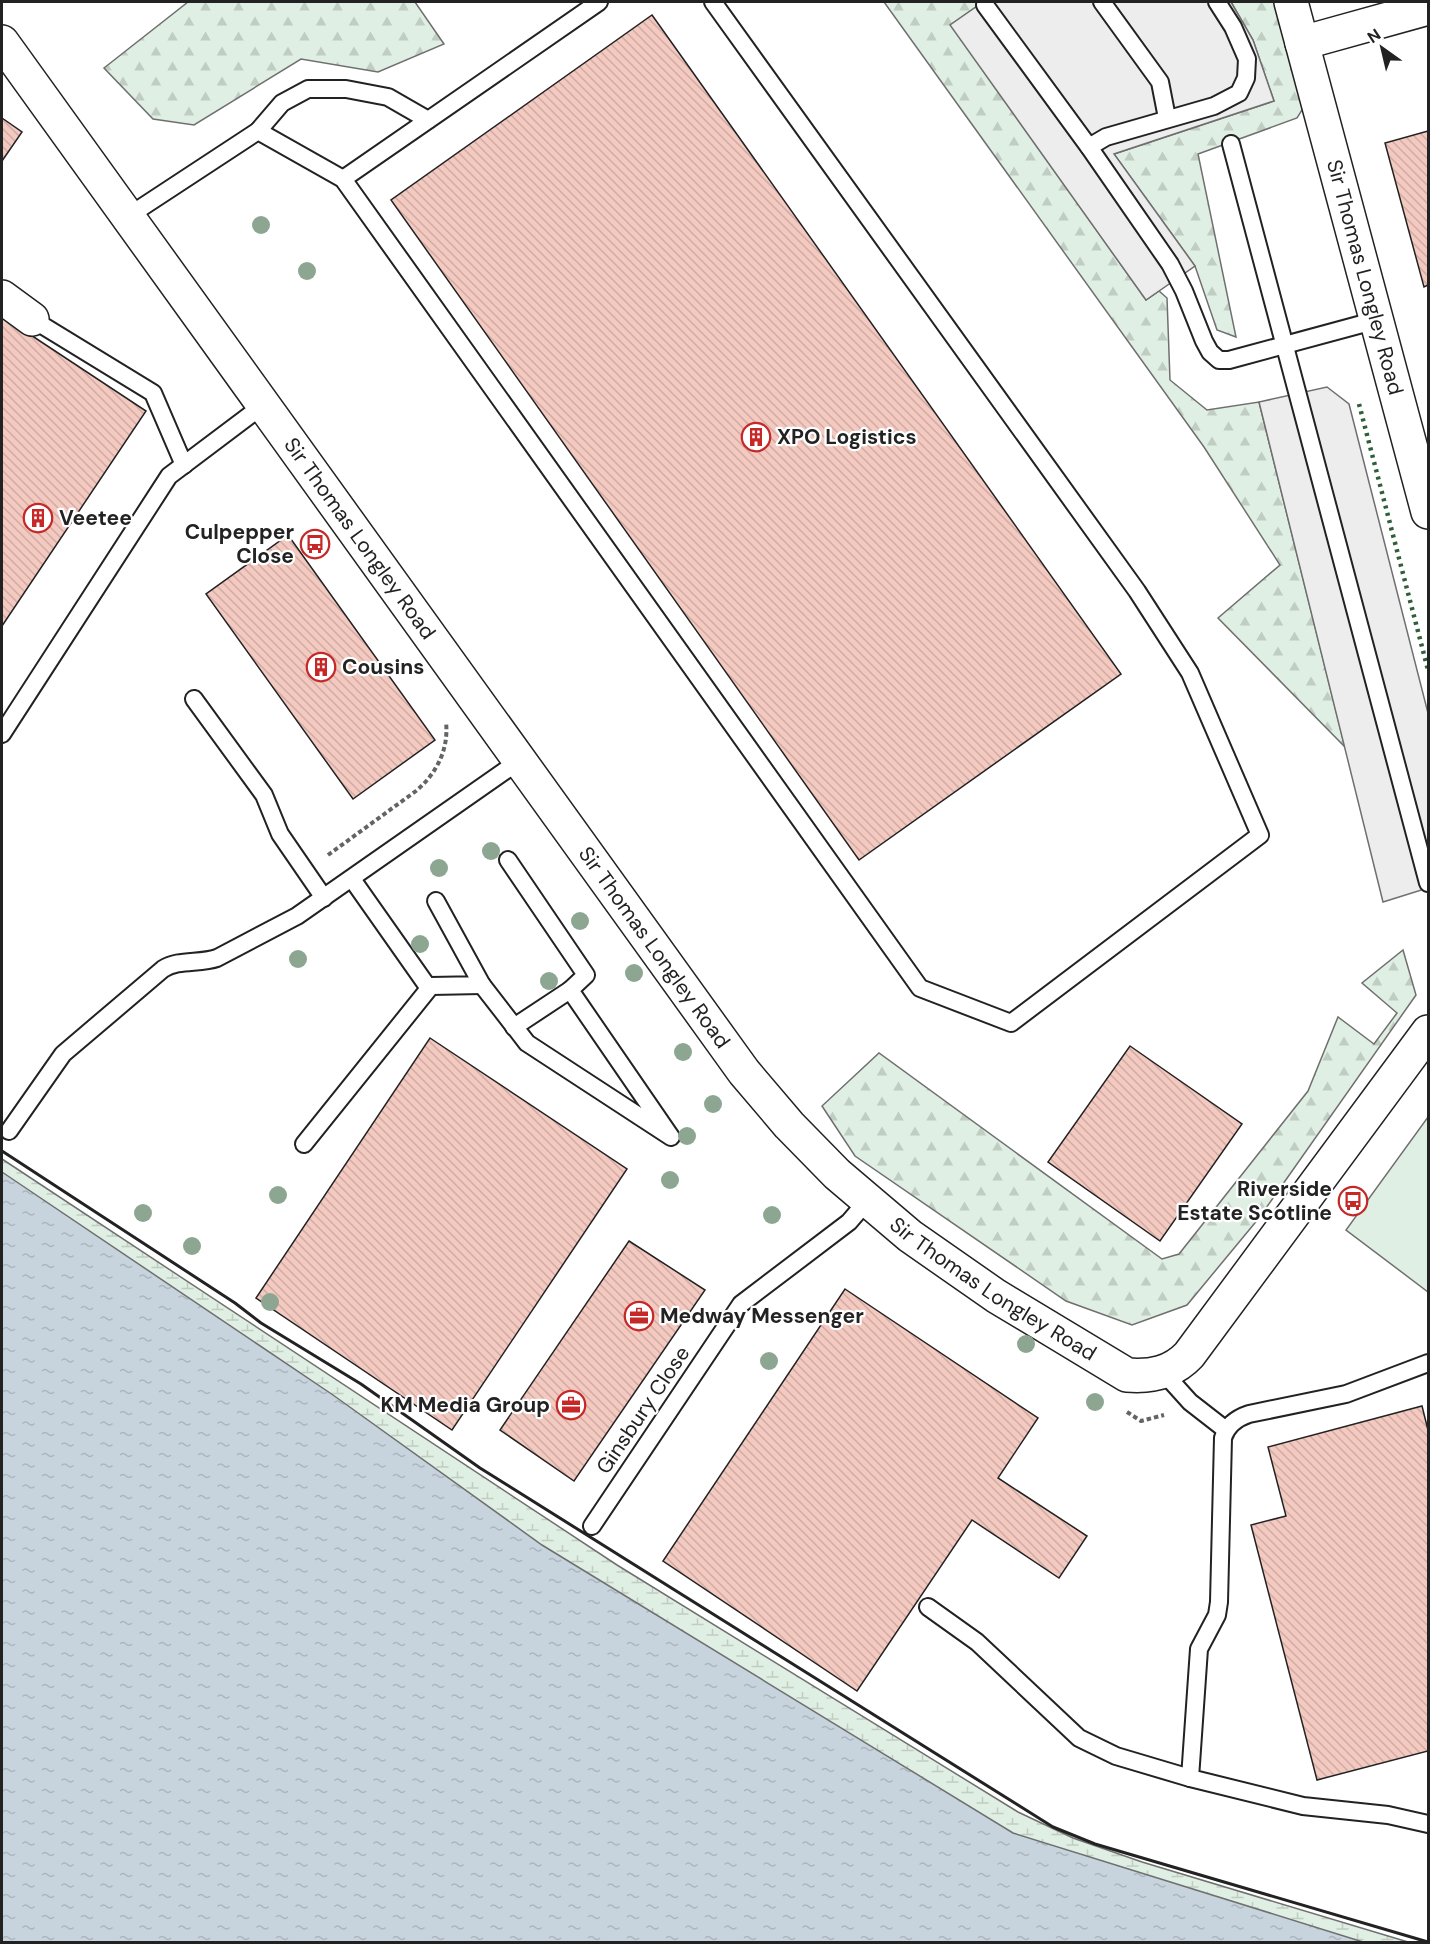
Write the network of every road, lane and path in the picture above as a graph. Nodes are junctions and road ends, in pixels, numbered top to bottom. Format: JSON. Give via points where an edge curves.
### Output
{"nodes":[{"id":1,"x":599,"y":2,"type":"edge"},
{"id":2,"x":713,"y":2,"type":"edge"},
{"id":3,"x":1102,"y":2,"type":"edge"},
{"id":4,"x":1217,"y":2,"type":"edge"},
{"id":5,"x":1291,"y":2,"type":"edge"},
{"id":6,"x":985,"y":5,"type":"dead end"},
{"id":7,"x":1428,"y":8,"type":"edge"},
{"id":8,"x":2,"y":42,"type":"edge"},
{"id":9,"x":1302,"y":43,"type":"junction"},
{"id":10,"x":1167,"y":118,"type":"junction"},
{"id":11,"x":428,"y":120,"type":"junction"},
{"id":12,"x":258,"y":130,"type":"junction"},
{"id":13,"x":1231,"y":144,"type":"dead end"},
{"id":14,"x":1089,"y":147,"type":"junction"},
{"id":15,"x":343,"y":178,"type":"junction"},
{"id":16,"x":127,"y":217,"type":"junction"},
{"id":17,"x":2,"y":297,"type":"edge"},
{"id":18,"x":32,"y":318,"type":"joint"},
{"id":19,"x":1377,"y":321,"type":"junction"},
{"id":20,"x":1285,"y":345,"type":"junction"},
{"id":21,"x":262,"y":406,"type":"junction"},
{"id":22,"x":184,"y":465,"type":"junction"},
{"id":23,"x":1428,"y":512,"type":"edge"},
{"id":24,"x":194,"y":699,"type":"dead end"},
{"id":25,"x":446,"y":718,"type":"dead end"},
{"id":26,"x":2,"y":734,"type":"edge"},
{"id":27,"x":519,"y":760,"type":"junction"},
{"id":28,"x":508,"y":860,"type":"dead end"},
{"id":29,"x":305,"y":872,"type":"junction"},
{"id":30,"x":352,"y":879,"type":"junction"},
{"id":31,"x":1428,"y":883,"type":"edge"},
{"id":32,"x":324,"y":898,"type":"junction"},
{"id":33,"x":436,"y":901,"type":"dead end"},
{"id":34,"x":482,"y":985,"type":"junction"},
{"id":35,"x":431,"y":986,"type":"junction"},
{"id":36,"x":570,"y":990,"type":"junction"},
{"id":37,"x":514,"y":1027,"type":"junction"},
{"id":38,"x":1428,"y":1032,"type":"edge"},
{"id":39,"x":9,"y":1131,"type":"dead end"},
{"id":40,"x":304,"y":1144,"type":"dead end"},
{"id":41,"x":867,"y":1201,"type":"junction"},
{"id":42,"x":1428,"y":1362,"type":"edge"},
{"id":43,"x":1163,"y":1372,"type":"junction"},
{"id":44,"x":1190,"y":1402,"type":"junction"},
{"id":45,"x":1123,"y":1409,"type":"dead end"},
{"id":46,"x":1226,"y":1430,"type":"junction"},
{"id":47,"x":592,"y":1526,"type":"dead end"},
{"id":48,"x":928,"y":1606,"type":"dead end"},
{"id":49,"x":1190,"y":1778,"type":"junction"},
{"id":50,"x":1428,"y":1824,"type":"edge"}],
"edges":[{"from":1,"to":11,"type":"lane"},
{"from":2,"to":15,"type":"lane","via":[[1137,591],[1190,673],[1260,835],[1011,1023],[920,988]]},
{"from":3,"to":10,"type":"lane","via":[[1160,82]]},
{"from":4,"to":10,"type":"lane","via":[[1247,59],[1244,84],[1239,93],[1224,102]]},
{"from":5,"to":9,"type":"street","name":"Sir Thomas Longley Road"},
{"from":6,"to":14,"type":"lane"},
{"from":7,"to":9,"type":"street"},
{"from":8,"to":16,"type":"street","name":"Sir Thomas Longley Road"},
{"from":9,"to":19,"type":"street","name":"Sir Thomas Longley Road"},
{"from":10,"to":14,"type":"lane","via":[[1101,139]]},
{"from":11,"to":12,"type":"lane","via":[[388,97],[346,88],[308,88],[282,103]]},
{"from":11,"to":15,"type":"lane"},
{"from":12,"to":15,"type":"lane"},
{"from":12,"to":16,"type":"lane"},
{"from":13,"to":20,"type":"lane"},
{"from":14,"to":20,"type":"lane","via":[[1170,264],[1214,356],[1229,360]]},
{"from":16,"to":21,"type":"street","name":"Sir Thomas Longley Road"},
{"from":17,"to":18,"type":"street"},
{"from":18,"to":22,"type":"lane","via":[[153,393]]},
{"from":19,"to":20,"type":"lane"},
{"from":19,"to":23,"type":"street","name":"Sir Thomas Longley Road"},
{"from":20,"to":31,"type":"lane"},
{"from":21,"to":22,"type":"lane"},
{"from":21,"to":27,"type":"street","name":"Sir Thomas Longley Road"},
{"from":22,"to":26,"type":"lane","via":[[169,476]]},
{"from":24,"to":29,"type":"lane","via":[[264,795],[280,834]]},
{"from":25,"to":29,"type":"path","via":[[442,754],[428,780]]},
{"from":27,"to":30,"type":"lane"},
{"from":27,"to":41,"type":"street","name":"Sir Thomas Longley Road","via":[[744,1072],[789,1125]]},
{"from":28,"to":36,"type":"lane","via":[[586,975]]},
{"from":29,"to":32,"type":"lane"},
{"from":30,"to":32,"type":"lane"},
{"from":30,"to":35,"type":"lane","via":[[428,987]]},
{"from":32,"to":39,"type":"lane","via":[[217,958],[163,969],[63,1054]]},
{"from":33,"to":34,"type":"lane"},
{"from":34,"to":35,"type":"lane"},
{"from":34,"to":37,"type":"lane"},
{"from":35,"to":40,"type":"lane"},
{"from":36,"to":37,"type":"lane"},
{"from":36,"to":37,"type":"lane","via":[[671,1137],[527,1043]]},
{"from":38,"to":43,"type":"street","name":"Sir Thomas Longley Road","via":[[1189,1355]]},
{"from":41,"to":43,"type":"street","name":"Sir Thomas Longley Road","via":[[967,1276],[1120,1371],[1138,1376]]},
{"from":41,"to":47,"type":"lane","name":"Ginsbury Close","via":[[849,1222],[741,1304]]},
{"from":42,"to":46,"type":"lane","via":[[1347,1394],[1249,1414]]},
{"from":43,"to":44,"type":"lane"},
{"from":44,"to":45,"type":"path","via":[[1177,1412],[1141,1421]]},
{"from":44,"to":46,"type":"lane"},
{"from":46,"to":49,"type":"lane","via":[[1219,1602],[1199,1649]]},
{"from":48,"to":49,"type":"lane","via":[[977,1642],[1078,1738],[1116,1756]]},
{"from":49,"to":50,"type":"lane","via":[[1303,1806],[1388,1815]]}]}
